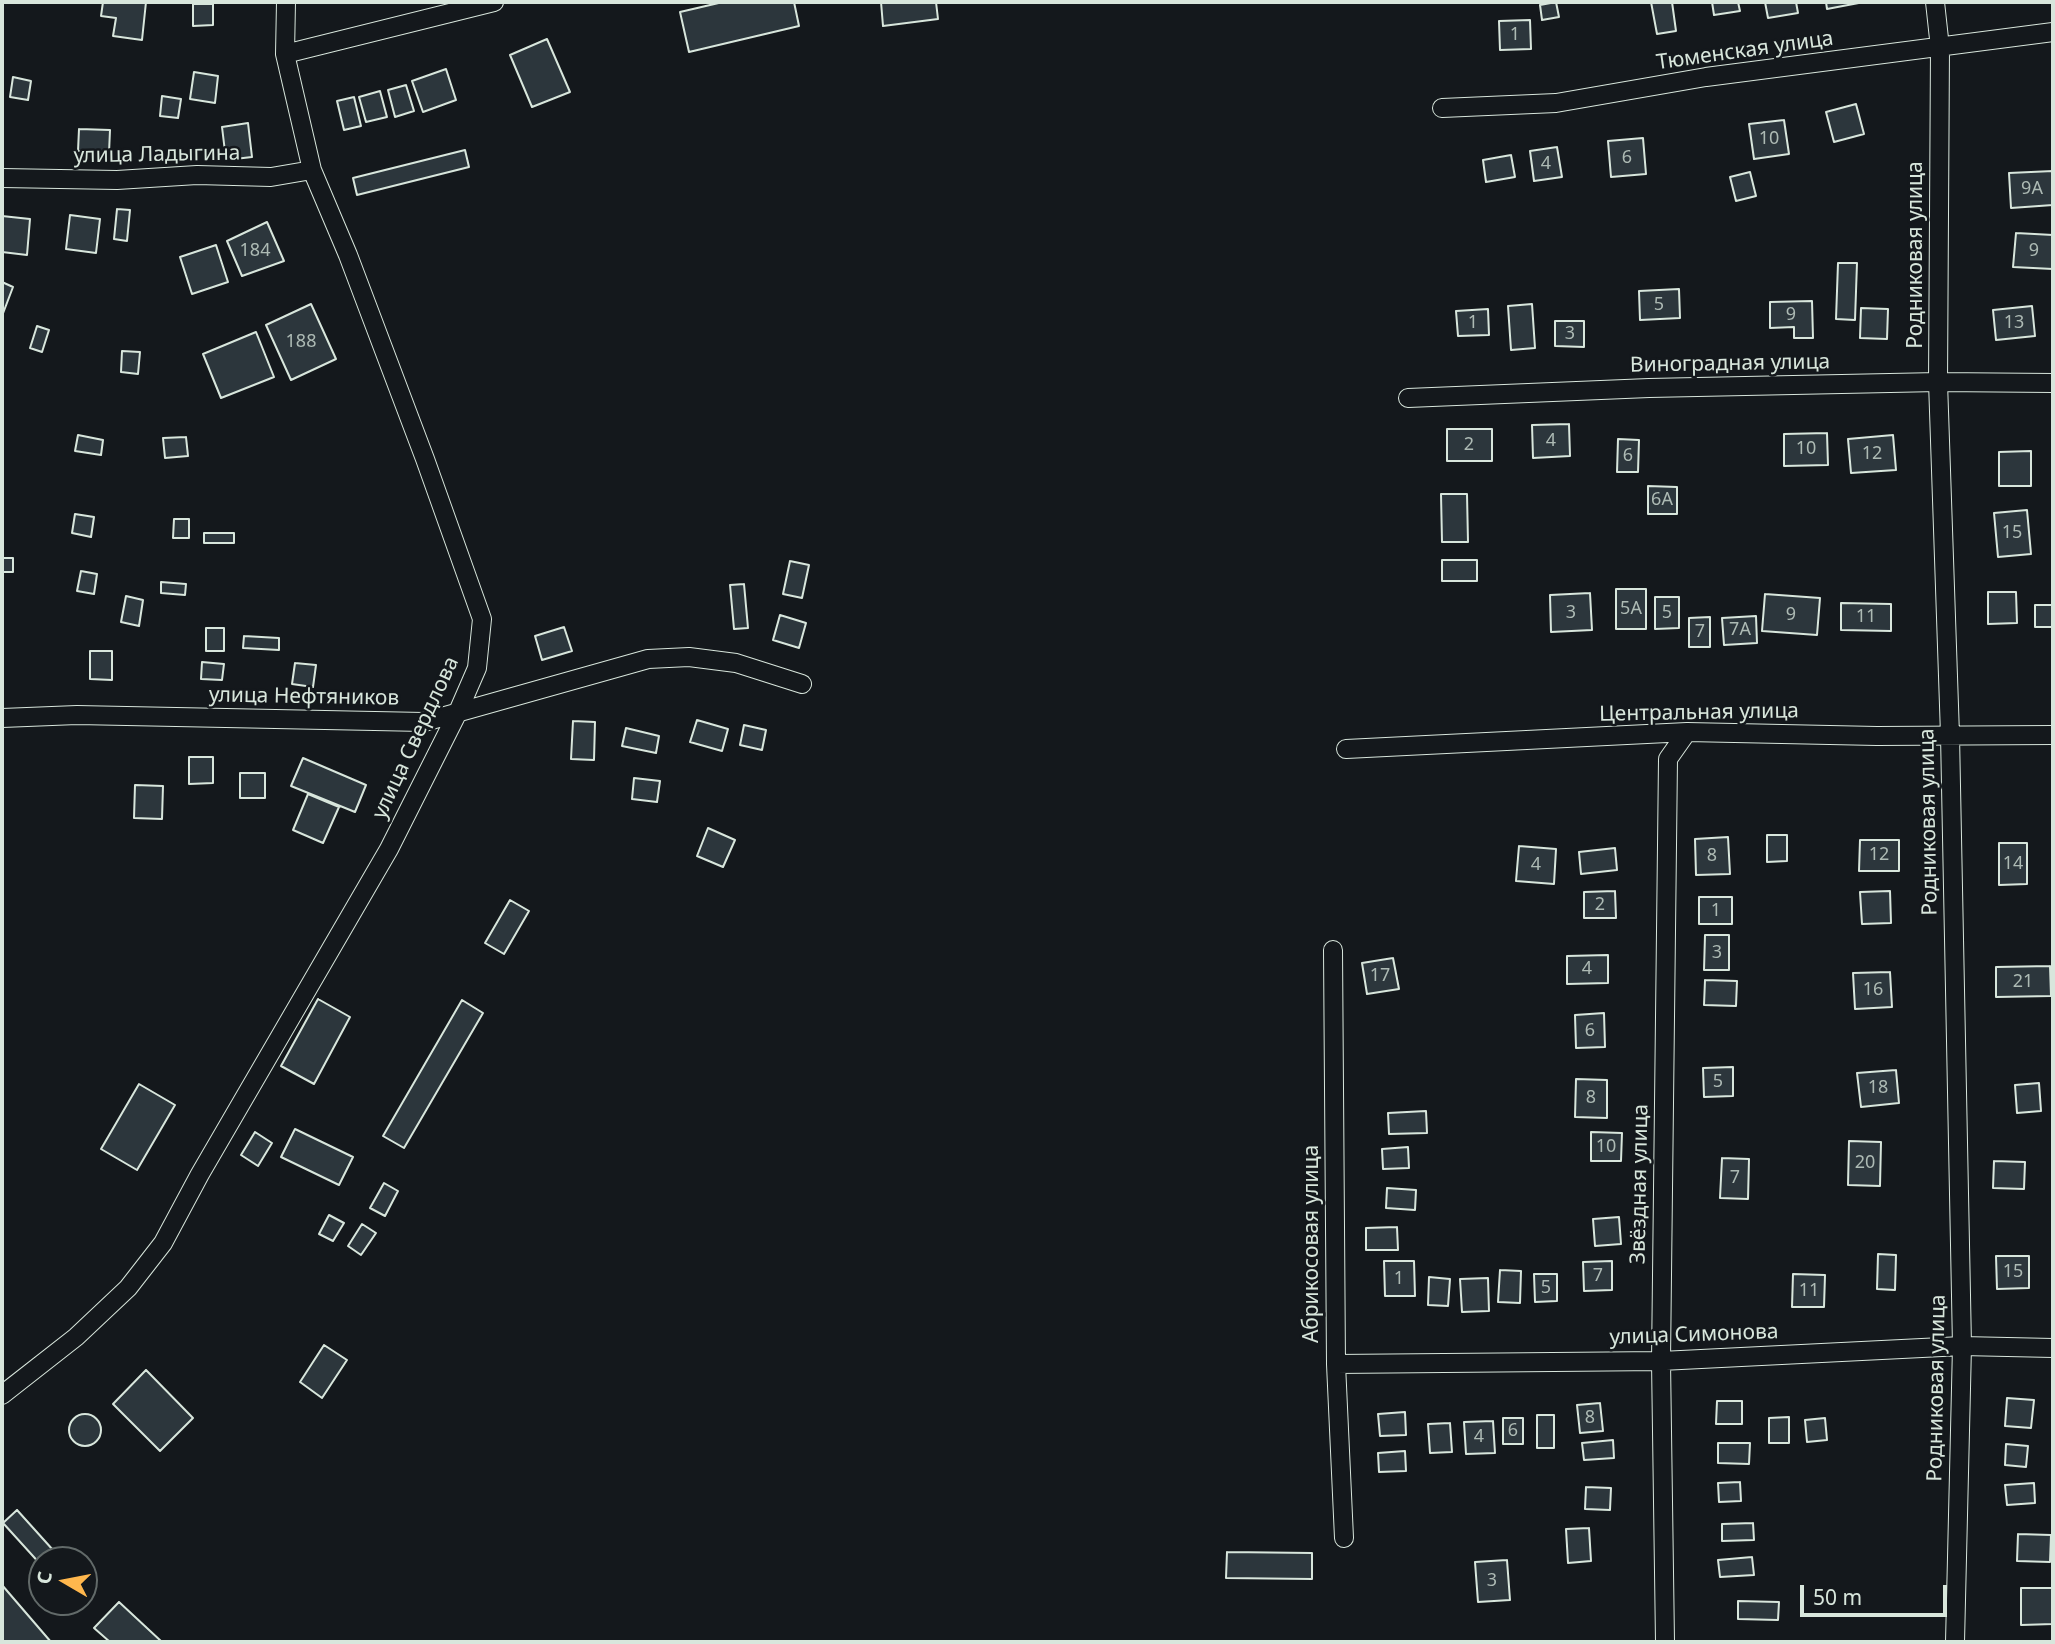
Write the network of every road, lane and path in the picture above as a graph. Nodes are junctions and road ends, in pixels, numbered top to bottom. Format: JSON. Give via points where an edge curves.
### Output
{"nodes":[{"id":1,"x":286,"y":2,"type":"edge"},
{"id":2,"x":495,"y":2,"type":"edge"},
{"id":3,"x":1935,"y":2,"type":"edge"},
{"id":4,"x":2053,"y":33,"type":"edge"},
{"id":5,"x":1940,"y":48,"type":"junction"},
{"id":6,"x":285,"y":54,"type":"junction"},
{"id":7,"x":1442,"y":108,"type":"dead end"},
{"id":8,"x":312,"y":170,"type":"junction"},
{"id":9,"x":2,"y":178,"type":"edge"},
{"id":10,"x":1938,"y":382,"type":"junction"},
{"id":11,"x":2053,"y":383,"type":"edge"},
{"id":12,"x":1408,"y":398,"type":"dead end"},
{"id":13,"x":802,"y":684,"type":"dead end"},
{"id":14,"x":457,"y":714,"type":"junction"},
{"id":15,"x":2,"y":718,"type":"edge"},
{"id":16,"x":1687,"y":732,"type":"junction"},
{"id":17,"x":1950,"y":735,"type":"junction"},
{"id":18,"x":2053,"y":735,"type":"edge"},
{"id":19,"x":1346,"y":749,"type":"dead end"},
{"id":20,"x":1333,"y":950,"type":"dead end"},
{"id":21,"x":1962,"y":1346,"type":"junction"},
{"id":22,"x":2053,"y":1348,"type":"edge"},
{"id":23,"x":1661,"y":1361,"type":"junction"},
{"id":24,"x":1336,"y":1364,"type":"junction"},
{"id":25,"x":2,"y":1395,"type":"edge"},
{"id":26,"x":1344,"y":1538,"type":"dead end"},
{"id":27,"x":1665,"y":1642,"type":"edge"},
{"id":28,"x":1955,"y":1642,"type":"edge"}],
"edges":[{"from":1,"to":6,"type":"street","name":"улица Свердлова"},
{"from":2,"to":6,"type":"street"},
{"from":3,"to":5,"type":"street","name":"Родниковая улица"},
{"from":4,"to":5,"type":"street","name":"Тюменская улица"},
{"from":5,"to":7,"type":"street","name":"Тюменская улица","via":[[1706,77],[1556,103]]},
{"from":5,"to":10,"type":"street","name":"Родниковая улица"},
{"from":6,"to":8,"type":"street","name":"улица Свердлова"},
{"from":8,"to":9,"type":"street","name":"улица Ладыгина","via":[[271,177]]},
{"from":8,"to":14,"type":"street","name":"улица Свердлова","via":[[348,255],[482,619],[477,668]]},
{"from":10,"to":11,"type":"street","name":"Виноградная улица"},
{"from":10,"to":12,"type":"street","name":"Виноградная улица"},
{"from":10,"to":17,"type":"street","name":"Родниковая улица"},
{"from":13,"to":14,"type":"street","name":"улица Нефтяников","via":[[736,663],[689,657],[648,659]]},
{"from":14,"to":15,"type":"street","name":"улица Нефтяников","via":[[424,722],[77,715]]},
{"from":14,"to":25,"type":"street","name":"улица Свердлова","via":[[389,849],[163,1243],[128,1287],[76,1337]]},
{"from":16,"to":17,"type":"street","name":"Центральная улица"},
{"from":16,"to":19,"type":"street","name":"Центральная улица"},
{"from":16,"to":23,"type":"street","name":"Звёздная улица","via":[[1668,759]]},
{"from":17,"to":18,"type":"street","name":"Центральная улица"},
{"from":17,"to":21,"type":"street","name":"Родниковая улица"},
{"from":20,"to":24,"type":"street","name":"Абрикосовая улица"},
{"from":21,"to":22,"type":"street","name":"улица Симонова"},
{"from":21,"to":23,"type":"street","name":"улица Симонова"},
{"from":21,"to":28,"type":"street","name":"Родниковая улица"},
{"from":23,"to":24,"type":"street","name":"улица Симонова"},
{"from":23,"to":27,"type":"street","name":"Звёздная улица"},
{"from":24,"to":26,"type":"street","name":"Абрикосовая улица"}]}
